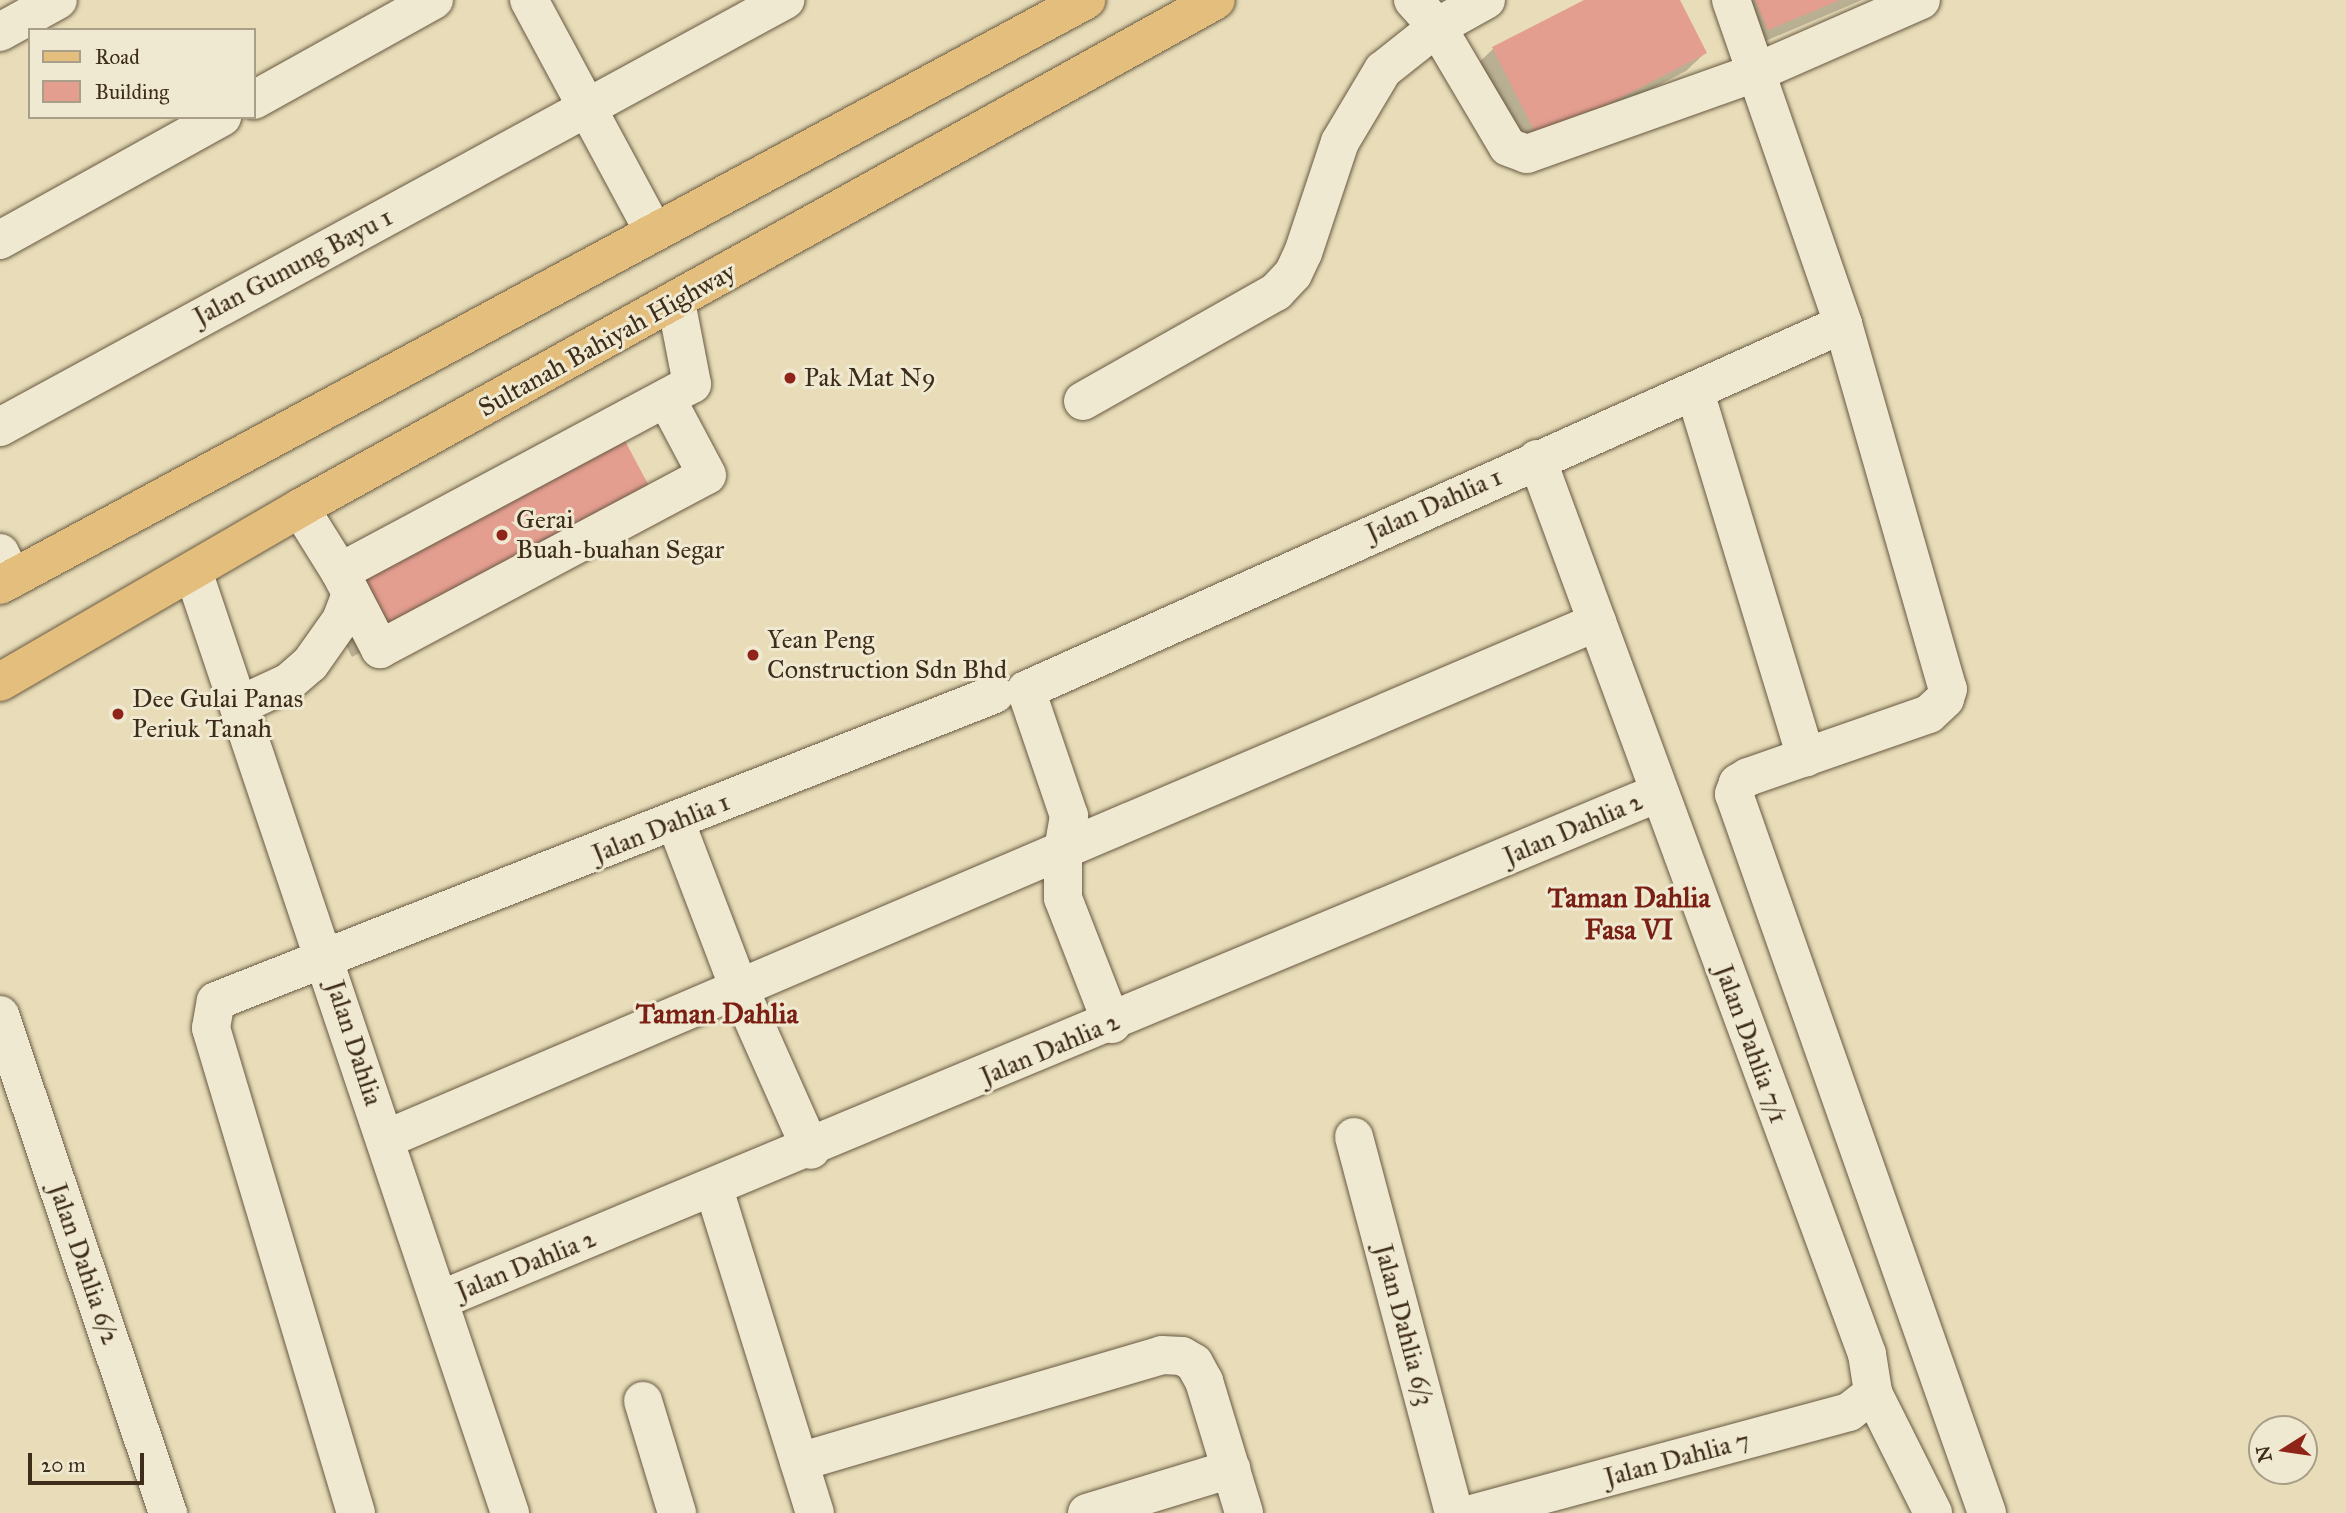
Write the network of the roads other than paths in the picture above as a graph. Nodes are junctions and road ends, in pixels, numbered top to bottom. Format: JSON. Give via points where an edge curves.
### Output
{"nodes":[{"id":1,"x":58,"y":0,"type":"edge"},
{"id":2,"x":434,"y":0,"type":"edge"},
{"id":3,"x":528,"y":0,"type":"edge"},
{"id":4,"x":785,"y":0,"type":"edge"},
{"id":5,"x":1086,"y":0,"type":"edge"},
{"id":6,"x":1216,"y":0,"type":"edge"},
{"id":7,"x":1486,"y":0,"type":"edge"},
{"id":8,"x":1731,"y":0,"type":"edge"},
{"id":9,"x":1921,"y":0,"type":"edge"},
{"id":10,"x":1425,"y":14,"type":"edge"},
{"id":11,"x":3,"y":23,"type":"edge"},
{"id":12,"x":1757,"y":72,"type":"junction"},
{"id":13,"x":256,"y":99,"type":"edge"},
{"id":14,"x":587,"y":108,"type":"junction"},
{"id":15,"x":218,"y":119,"type":"edge"},
{"id":16,"x":653,"y":230,"type":"junction"},
{"id":17,"x":0,"y":240,"type":"edge"},
{"id":18,"x":676,"y":302,"type":"junction"},
{"id":19,"x":1843,"y":324,"type":"junction"},
{"id":20,"x":1695,"y":392,"type":"junction"},
{"id":21,"x":666,"y":398,"type":"junction"},
{"id":22,"x":1083,"y":401,"type":"dead end"},
{"id":23,"x":0,"y":427,"type":"edge"},
{"id":24,"x":1537,"y":458,"type":"junction"},
{"id":25,"x":300,"y":508,"type":"junction"},
{"id":26,"x":4,"y":572,"type":"edge"},
{"id":27,"x":194,"y":573,"type":"junction"},
{"id":28,"x":345,"y":583,"type":"junction"},
{"id":29,"x":1597,"y":622,"type":"junction"},
{"id":30,"x":0,"y":682,"type":"edge"},
{"id":31,"x":1011,"y":692,"type":"junction"},
{"id":32,"x":240,"y":705,"type":"junction"},
{"id":33,"x":1806,"y":758,"type":"junction"},
{"id":34,"x":1658,"y":793,"type":"junction"},
{"id":35,"x":676,"y":823,"type":"junction"},
{"id":36,"x":1063,"y":850,"type":"junction"},
{"id":37,"x":326,"y":959,"type":"junction"},
{"id":38,"x":739,"y":988,"type":"junction"},
{"id":39,"x":0,"y":1015,"type":"edge"},
{"id":40,"x":1112,"y":1024,"type":"junction"},
{"id":41,"x":1354,"y":1137,"type":"dead end"},
{"id":42,"x":386,"y":1139,"type":"junction"},
{"id":43,"x":811,"y":1150,"type":"junction"},
{"id":44,"x":714,"y":1189,"type":"junction"},
{"id":45,"x":440,"y":1300,"type":"junction"},
{"id":46,"x":1872,"y":1393,"type":"junction"},
{"id":47,"x":643,"y":1401,"type":"dead end"},
{"id":48,"x":799,"y":1462,"type":"junction"},
{"id":49,"x":1231,"y":1469,"type":"junction"},
{"id":50,"x":168,"y":1513,"type":"edge"},
{"id":51,"x":356,"y":1513,"type":"edge"},
{"id":52,"x":510,"y":1513,"type":"edge"},
{"id":53,"x":677,"y":1513,"type":"edge"},
{"id":54,"x":815,"y":1513,"type":"edge"},
{"id":55,"x":1087,"y":1513,"type":"edge"},
{"id":56,"x":1244,"y":1513,"type":"edge"},
{"id":57,"x":1454,"y":1513,"type":"edge"},
{"id":58,"x":1475,"y":1513,"type":"edge"},
{"id":59,"x":1933,"y":1513,"type":"edge"},
{"id":60,"x":1987,"y":1513,"type":"edge"}],
"edges":[{"from":1,"to":11,"type":"street"},
{"from":2,"to":13,"type":"street"},
{"from":3,"to":14,"type":"street"},
{"from":4,"to":14,"type":"street","name":"Jalan Gunung Bayu 1"},
{"from":5,"to":16,"type":"main road"},
{"from":6,"to":18,"type":"main road","name":"Sultanah Bahiyah Highway"},
{"from":7,"to":10,"type":"street"},
{"from":8,"to":12,"type":"street"},
{"from":9,"to":12,"type":"street"},
{"from":10,"to":12,"type":"street","via":[[1508,147],[1527,154]]},
{"from":10,"to":22,"type":"street","via":[[1346,132],[1328,169],[1293,274],[1276,292]]},
{"from":12,"to":19,"type":"street"},
{"from":14,"to":16,"type":"street"},
{"from":14,"to":23,"type":"street","name":"Jalan Gunung Bayu 1"},
{"from":15,"to":17,"type":"street"},
{"from":16,"to":26,"type":"main road"},
{"from":18,"to":21,"type":"street","via":[[692,384]]},
{"from":18,"to":25,"type":"main road","name":"Sultanah Bahiyah Highway"},
{"from":19,"to":20,"type":"street","name":"Jalan Dahlia 1"},
{"from":19,"to":33,"type":"street","via":[[1948,688],[1945,699],[1929,714]]},
{"from":20,"to":24,"type":"street","name":"Jalan Dahlia 1"},
{"from":20,"to":33,"type":"street"},
{"from":21,"to":28,"type":"street"},
{"from":21,"to":28,"type":"street","via":[[707,475],[380,649]]},
{"from":24,"to":29,"type":"street","name":"Jalan Dahlia 7/1"},
{"from":24,"to":31,"type":"street","name":"Jalan Dahlia 1"},
{"from":25,"to":27,"type":"main road","name":"Sultanah Bahiyah Highway"},
{"from":25,"to":28,"type":"street"},
{"from":27,"to":30,"type":"main road","name":"Sultanah Bahiyah Highway"},
{"from":27,"to":32,"type":"street","name":"Jalan Dahlia"},
{"from":28,"to":32,"type":"street","via":[[341,620],[310,664],[277,689]]},
{"from":29,"to":34,"type":"street","name":"Jalan Dahlia 7/1"},
{"from":29,"to":36,"type":"street"},
{"from":31,"to":35,"type":"street","name":"Jalan Dahlia 1"},
{"from":31,"to":36,"type":"street","via":[[1064,794],[1069,835]]},
{"from":32,"to":37,"type":"street","name":"Jalan Dahlia"},
{"from":33,"to":60,"type":"street","via":[[1748,776],[1738,783],[1734,794]]},
{"from":34,"to":40,"type":"street","name":"Jalan Dahlia 2"},
{"from":34,"to":46,"type":"street","name":"Jalan Dahlia 7/1","via":[[1867,1354]]},
{"from":35,"to":37,"type":"street","name":"Jalan Dahlia 1"},
{"from":35,"to":38,"type":"street"},
{"from":36,"to":38,"type":"street"},
{"from":36,"to":40,"type":"street","via":[[1063,898]]},
{"from":37,"to":42,"type":"street","name":"Jalan Dahlia"},
{"from":37,"to":51,"type":"street","name":"Jalan Dahlia 1","via":[[216,1002],[211,1028]]},
{"from":38,"to":42,"type":"street"},
{"from":38,"to":43,"type":"street"},
{"from":39,"to":50,"type":"street","name":"Jalan Dahlia 6/2"},
{"from":40,"to":43,"type":"street","name":"Jalan Dahlia 2"},
{"from":41,"to":57,"type":"street","name":"Jalan Dahlia 6/3"},
{"from":42,"to":45,"type":"street","name":"Jalan Dahlia"},
{"from":43,"to":44,"type":"street","name":"Jalan Dahlia 2"},
{"from":44,"to":45,"type":"street","name":"Jalan Dahlia 2"},
{"from":44,"to":48,"type":"street"},
{"from":45,"to":52,"type":"street","name":"Jalan Dahlia"},
{"from":46,"to":58,"type":"street","name":"Jalan Dahlia 7","via":[[1849,1412]]},
{"from":46,"to":59,"type":"street","name":"Jalan Dahlia 7/1"},
{"from":47,"to":53,"type":"street"},
{"from":48,"to":49,"type":"street","via":[[1162,1355],[1182,1356],[1194,1363],[1204,1381]]},
{"from":48,"to":54,"type":"street"},
{"from":49,"to":55,"type":"street"},
{"from":49,"to":56,"type":"street"}]}
